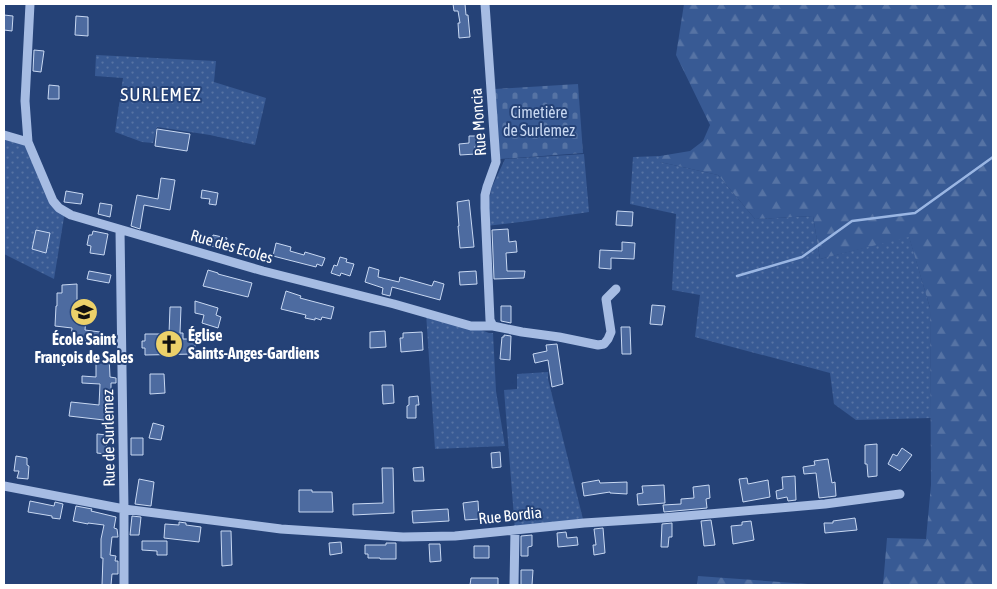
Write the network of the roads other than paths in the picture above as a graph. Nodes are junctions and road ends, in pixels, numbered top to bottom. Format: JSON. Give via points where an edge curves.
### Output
{"nodes":[{"id":1,"x":30,"y":4,"type":"edge"},
{"id":2,"x":484,"y":4,"type":"edge"},
{"id":3,"x":4,"y":135,"type":"edge"},
{"id":4,"x":28,"y":142,"type":"junction"},
{"id":5,"x":120,"y":230,"type":"junction"},
{"id":6,"x":616,"y":289,"type":"dead end"},
{"id":7,"x":494,"y":326,"type":"junction"},
{"id":8,"x":4,"y":486,"type":"edge"},
{"id":9,"x":900,"y":494,"type":"dead end"},
{"id":10,"x":124,"y":509,"type":"junction"},
{"id":11,"x":515,"y":530,"type":"junction"},
{"id":12,"x":124,"y":585,"type":"edge"},
{"id":13,"x":514,"y":585,"type":"edge"}],
"edges":[{"from":1,"to":4,"type":"street","name":"Rue des Ecoles","via":[[25,101]]},
{"from":2,"to":7,"type":"street","name":"Rue Moncia","via":[[496,162],[485,202],[490,320]]},
{"from":3,"to":4,"type":"street"},
{"from":4,"to":5,"type":"street","name":"Rue des Ecoles","via":[[59,208],[71,215]]},
{"from":5,"to":7,"type":"street","name":"Rue des Ecoles","via":[[471,326]]},
{"from":5,"to":10,"type":"street","name":"Rue de Surlemez"},
{"from":6,"to":7,"type":"street","via":[[606,299],[611,332],[604,344]]},
{"from":8,"to":10,"type":"street","name":"Rue Bordia"},
{"from":9,"to":11,"type":"street","name":"Rue Bordia","via":[[825,504]]},
{"from":10,"to":11,"type":"street","name":"Rue Bordia","via":[[282,529],[403,537]]},
{"from":10,"to":12,"type":"street","name":"Rue de Surlemez"},
{"from":11,"to":13,"type":"street"}]}
